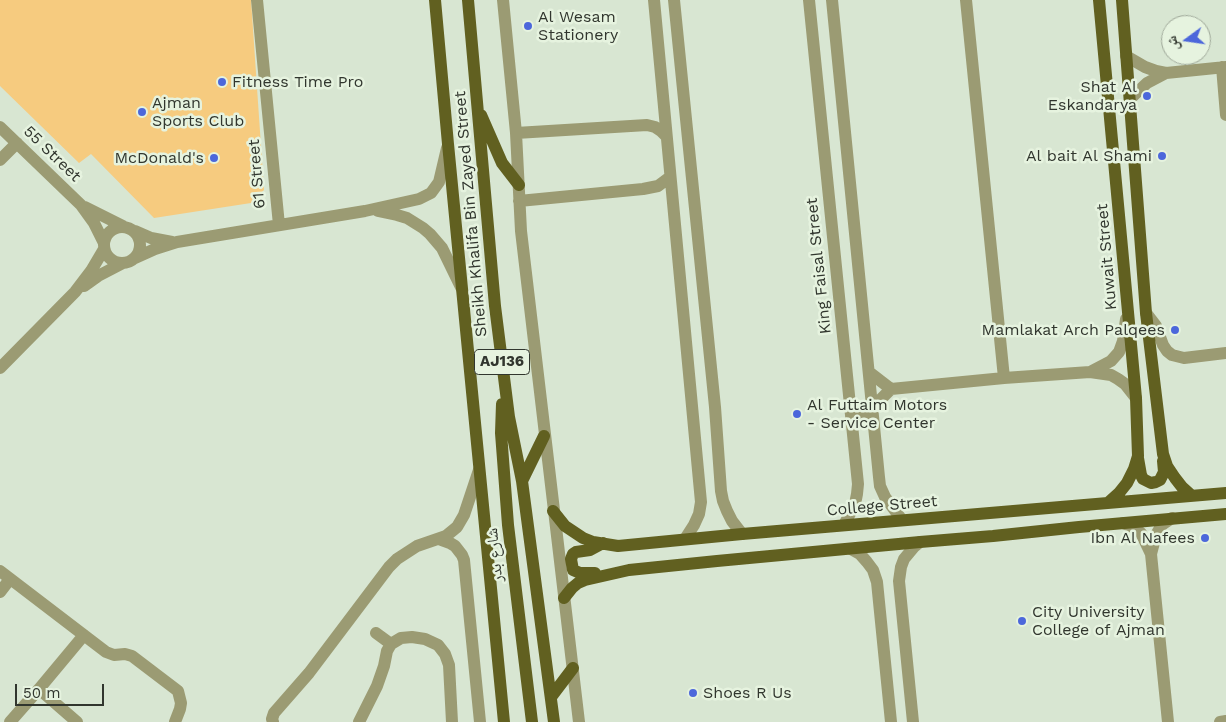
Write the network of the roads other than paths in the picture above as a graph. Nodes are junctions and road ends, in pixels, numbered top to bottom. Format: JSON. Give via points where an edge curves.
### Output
{"nodes":[{"id":1,"x":257,"y":0,"type":"edge"},
{"id":2,"x":436,"y":0,"type":"edge"},
{"id":3,"x":468,"y":0,"type":"edge"},
{"id":4,"x":504,"y":0,"type":"edge"},
{"id":5,"x":654,"y":0,"type":"edge"},
{"id":6,"x":674,"y":0,"type":"edge"},
{"id":7,"x":809,"y":0,"type":"edge"},
{"id":8,"x":832,"y":0,"type":"edge"},
{"id":9,"x":966,"y":0,"type":"edge"},
{"id":10,"x":1099,"y":0,"type":"edge"},
{"id":11,"x":1122,"y":0,"type":"edge"},
{"id":12,"x":1126,"y":56,"type":"junction"},
{"id":13,"x":1224,"y":67,"type":"edge"},
{"id":14,"x":1166,"y":73,"type":"junction"},
{"id":15,"x":1130,"y":98,"type":"junction"},
{"id":16,"x":477,"y":105,"type":"junction"},
{"id":17,"x":1226,"y":115,"type":"edge"},
{"id":18,"x":0,"y":127,"type":"edge"},
{"id":19,"x":516,"y":133,"type":"junction"},
{"id":20,"x":666,"y":136,"type":"junction"},
{"id":21,"x":17,"y":143,"type":"junction"},
{"id":22,"x":448,"y":144,"type":"junction"},
{"id":23,"x":0,"y":160,"type":"edge"},
{"id":24,"x":670,"y":178,"type":"junction"},
{"id":25,"x":519,"y":185,"type":"junction"},
{"id":26,"x":519,"y":201,"type":"junction"},
{"id":27,"x":81,"y":205,"type":"junction"},
{"id":28,"x":365,"y":211,"type":"junction"},
{"id":29,"x":278,"y":225,"type":"junction"},
{"id":30,"x":129,"y":229,"type":"junction"},
{"id":31,"x":177,"y":242,"type":"junction"},
{"id":32,"x":104,"y":246,"type":"junction"},
{"id":33,"x":129,"y":261,"type":"junction"},
{"id":34,"x":463,"y":290,"type":"junction"},
{"id":35,"x":76,"y":292,"type":"junction"},
{"id":36,"x":1128,"y":308,"type":"junction"},
{"id":37,"x":1146,"y":313,"type":"junction"},
{"id":38,"x":1226,"y":353,"type":"edge"},
{"id":39,"x":0,"y":368,"type":"edge"},
{"id":40,"x":869,"y":372,"type":"junction"},
{"id":41,"x":1090,"y":372,"type":"junction"},
{"id":42,"x":1004,"y":378,"type":"junction"},
{"id":43,"x":505,"y":384,"type":"junction"},
{"id":44,"x":891,"y":389,"type":"junction"},
{"id":45,"x":1136,"y":398,"type":"junction"},
{"id":46,"x":715,"y":407,"type":"junction"},
{"id":47,"x":872,"y":408,"type":"junction"},
{"id":48,"x":850,"y":409,"type":"junction"},
{"id":49,"x":693,"y":412,"type":"junction"},
{"id":50,"x":544,"y":436,"type":"junction"},
{"id":51,"x":1163,"y":454,"type":"junction"},
{"id":52,"x":1138,"y":456,"type":"junction"},
{"id":53,"x":479,"y":470,"type":"junction"},
{"id":54,"x":522,"y":481,"type":"junction"},
{"id":55,"x":1226,"y":493,"type":"edge"},
{"id":56,"x":1192,"y":496,"type":"junction"},
{"id":57,"x":1109,"y":502,"type":"junction"},
{"id":58,"x":553,"y":511,"type":"junction"},
{"id":59,"x":1226,"y":514,"type":"edge"},
{"id":60,"x":1172,"y":518,"type":"junction"},
{"id":61,"x":902,"y":520,"type":"junction"},
{"id":62,"x":1123,"y":523,"type":"junction"},
{"id":63,"x":844,"y":525,"type":"junction"},
{"id":64,"x":742,"y":534,"type":"junction"},
{"id":65,"x":440,"y":539,"type":"junction"},
{"id":66,"x":685,"y":539,"type":"junction"},
{"id":67,"x":920,"y":542,"type":"junction"},
{"id":68,"x":603,"y":543,"type":"junction"},
{"id":69,"x":851,"y":549,"type":"junction"},
{"id":70,"x":1151,"y":554,"type":"junction"},
{"id":71,"x":5,"y":575,"type":"edge"},
{"id":72,"x":605,"y":575,"type":"junction"},
{"id":73,"x":0,"y":592,"type":"edge"},
{"id":74,"x":564,"y":598,"type":"junction"},
{"id":75,"x":376,"y":633,"type":"dead end"},
{"id":76,"x":84,"y":635,"type":"junction"},
{"id":77,"x":391,"y":644,"type":"junction"},
{"id":78,"x":905,"y":646,"type":"junction"},
{"id":79,"x":883,"y":647,"type":"junction"},
{"id":80,"x":573,"y":668,"type":"junction"},
{"id":81,"x":39,"y":689,"type":"junction"},
{"id":82,"x":551,"y":697,"type":"junction"},
{"id":83,"x":0,"y":714,"type":"edge"},
{"id":84,"x":504,"y":720,"type":"edge"},
{"id":85,"x":1226,"y":721,"type":"edge"},
{"id":86,"x":10,"y":722,"type":"edge"},
{"id":87,"x":77,"y":722,"type":"edge"},
{"id":88,"x":175,"y":722,"type":"edge"},
{"id":89,"x":273,"y":722,"type":"edge"},
{"id":90,"x":359,"y":722,"type":"edge"},
{"id":91,"x":452,"y":722,"type":"edge"},
{"id":92,"x":480,"y":722,"type":"edge"},
{"id":93,"x":532,"y":722,"type":"edge"},
{"id":94,"x":554,"y":722,"type":"edge"},
{"id":95,"x":579,"y":722,"type":"edge"},
{"id":96,"x":891,"y":722,"type":"edge"},
{"id":97,"x":913,"y":722,"type":"edge"},
{"id":98,"x":1168,"y":722,"type":"edge"},
{"id":99,"x":1220,"y":722,"type":"edge"}],
"edges":[{"from":1,"to":29,"type":"street","name":"61 Street"},
{"from":2,"to":22,"type":"main road","name":"Sheikh Khalifa Bin Zayed Street","number":"AJ136"},
{"from":3,"to":16,"type":"main road","name":"Sheikh Khalifa Bin Zayed Street","number":"AJ136"},
{"from":4,"to":19,"type":"street"},
{"from":5,"to":20,"type":"street"},
{"from":6,"to":46,"type":"street"},
{"from":7,"to":48,"type":"street","name":"King Faisal Street"},
{"from":8,"to":40,"type":"street"},
{"from":9,"to":42,"type":"street"},
{"from":10,"to":36,"type":"main road","name":"Kuwait Street"},
{"from":11,"to":12,"type":"main road","name":"Kuwait Street"},
{"from":12,"to":14,"type":"street","via":[[1145,67]]},
{"from":12,"to":15,"type":"main road","name":"Kuwait Street"},
{"from":13,"to":14,"type":"street"},
{"from":13,"to":17,"type":"street"},
{"from":14,"to":15,"type":"street","via":[[1147,83]]},
{"from":15,"to":37,"type":"main road","name":"Kuwait Street"},
{"from":16,"to":25,"type":"main road","via":[[506,171]]},
{"from":16,"to":43,"type":"main road","name":"Sheikh Khalifa Bin Zayed Street","number":"AJ136"},
{"from":18,"to":21,"type":"street","name":"55 Street"},
{"from":19,"to":20,"type":"street","via":[[647,125]]},
{"from":19,"to":25,"type":"street"},
{"from":20,"to":24,"type":"street"},
{"from":21,"to":23,"type":"street"},
{"from":21,"to":27,"type":"street","name":"55 Street"},
{"from":22,"to":28,"type":"street","via":[[439,182],[431,193],[419,199]]},
{"from":22,"to":34,"type":"main road","name":"Sheikh Khalifa Bin Zayed Street","number":"AJ136"},
{"from":24,"to":26,"type":"street","via":[[643,190]]},
{"from":24,"to":49,"type":"street"},
{"from":25,"to":26,"type":"street"},
{"from":26,"to":50,"type":"street"},
{"from":27,"to":30,"type":"street","name":"55 Street"},
{"from":27,"to":32,"type":"street","name":"55 Street","via":[[94,223]]},
{"from":28,"to":29,"type":"street"},
{"from":28,"to":34,"type":"street","via":[[397,214],[423,228],[442,248]]},
{"from":29,"to":31,"type":"street"},
{"from":30,"to":31,"type":"street","name":"55 Street","via":[[160,240]]},
{"from":30,"to":32,"type":"street","via":[[112,229]]},
{"from":30,"to":33,"type":"street","via":[[140,242],[138,253]]},
{"from":31,"to":33,"type":"street"},
{"from":32,"to":33,"type":"street","via":[[111,260],[117,263]]},
{"from":32,"to":35,"type":"street"},
{"from":33,"to":35,"type":"street","via":[[98,276]]},
{"from":34,"to":53,"type":"main road","name":"Sheikh Khalifa Bin Zayed Street","number":"AJ136"},
{"from":35,"to":39,"type":"street"},
{"from":36,"to":41,"type":"street","via":[[1119,352],[1111,361]]},
{"from":36,"to":45,"type":"main road","name":"Kuwait Street"},
{"from":37,"to":38,"type":"street","via":[[1172,355],[1184,358]]},
{"from":37,"to":51,"type":"main road","name":"Kuwait Street"},
{"from":40,"to":44,"type":"street"},
{"from":40,"to":47,"type":"street"},
{"from":41,"to":42,"type":"street"},
{"from":41,"to":45,"type":"street","via":[[1111,375],[1125,384]]},
{"from":42,"to":44,"type":"street"},
{"from":43,"to":54,"type":"main road","name":"Sheikh Khalifa Bin Zayed Street","number":"AJ136"},
{"from":43,"to":93,"type":"main road","name":"شارع بدر","via":[[501,417],[503,459]]},
{"from":44,"to":47,"type":"street"},
{"from":45,"to":52,"type":"main road","name":"Kuwait Street"},
{"from":46,"to":49,"type":"street","via":[[705,416]]},
{"from":46,"to":64,"type":"street","via":[[723,501]]},
{"from":47,"to":48,"type":"street","via":[[861,414]]},
{"from":47,"to":61,"type":"street","via":[[880,486]]},
{"from":48,"to":63,"type":"street","name":"King Faisal Street","via":[[858,484],[855,504]]},
{"from":49,"to":66,"type":"street","via":[[701,502],[699,514]]},
{"from":50,"to":54,"type":"main road"},
{"from":50,"to":58,"type":"street"},
{"from":51,"to":52,"type":"main road","via":[[1164,472],[1160,480],[1151,483],[1141,475]]},
{"from":51,"to":56,"type":"main road","name":"Kuwait Street","via":[[1175,478]]},
{"from":52,"to":57,"type":"main road","name":"Kuwait Street","via":[[1127,483]]},
{"from":53,"to":65,"type":"street","via":[[461,522]]},
{"from":53,"to":84,"type":"main road","name":"Sheikh Khalifa Bin Zayed Street","number":"AJ136"},
{"from":54,"to":82,"type":"main road","name":"Sheikh Khalifa Bin Zayed Street","number":"AJ136"},
{"from":55,"to":56,"type":"main road","name":"College Street"},
{"from":56,"to":57,"type":"main road","name":"College Street"},
{"from":57,"to":61,"type":"main road","name":"College Street"},
{"from":58,"to":68,"type":"main road","name":"College Street","via":[[574,533]]},
{"from":58,"to":74,"type":"street"},
{"from":59,"to":60,"type":"main road"},
{"from":60,"to":62,"type":"main road"},
{"from":60,"to":70,"type":"street","via":[[1156,534]]},
{"from":61,"to":63,"type":"main road","name":"College Street"},
{"from":62,"to":67,"type":"main road"},
{"from":62,"to":70,"type":"street","via":[[1141,533]]},
{"from":63,"to":64,"type":"main road","name":"College Street"},
{"from":64,"to":66,"type":"main road","name":"College Street"},
{"from":65,"to":89,"type":"street","via":[[417,546],[389,567],[320,660],[274,714]]},
{"from":65,"to":92,"type":"street","via":[[455,546],[464,560]]},
{"from":66,"to":68,"type":"main road","name":"College Street","via":[[618,546]]},
{"from":67,"to":69,"type":"main road"},
{"from":67,"to":78,"type":"street","via":[[904,559],[900,574]]},
{"from":68,"to":72,"type":"main road","via":[[590,550],[576,552],[571,564],[576,572]]},
{"from":69,"to":72,"type":"main road","via":[[653,567]]},
{"from":69,"to":79,"type":"street","via":[[860,554],[875,576]]},
{"from":70,"to":98,"type":"street"},
{"from":71,"to":73,"type":"street"},
{"from":71,"to":76,"type":"street"},
{"from":72,"to":74,"type":"main road","via":[[585,580]]},
{"from":74,"to":80,"type":"street"},
{"from":75,"to":77,"type":"street"},
{"from":76,"to":81,"type":"street"},
{"from":76,"to":88,"type":"street","via":[[110,654],[132,656],[178,692],[181,703]]},
{"from":77,"to":90,"type":"street","via":[[377,686]]},
{"from":77,"to":91,"type":"street","via":[[401,638],[418,638],[442,649],[449,665]]},
{"from":78,"to":79,"type":"street","via":[[894,641]]},
{"from":78,"to":97,"type":"street"},
{"from":79,"to":96,"type":"street"},
{"from":80,"to":82,"type":"main road"},
{"from":80,"to":95,"type":"street"},
{"from":81,"to":86,"type":"street"},
{"from":81,"to":87,"type":"street"},
{"from":82,"to":94,"type":"main road","name":"Sheikh Khalifa Bin Zayed Street","number":"AJ136"},
{"from":83,"to":86,"type":"street"},
{"from":85,"to":99,"type":"street"}]}
